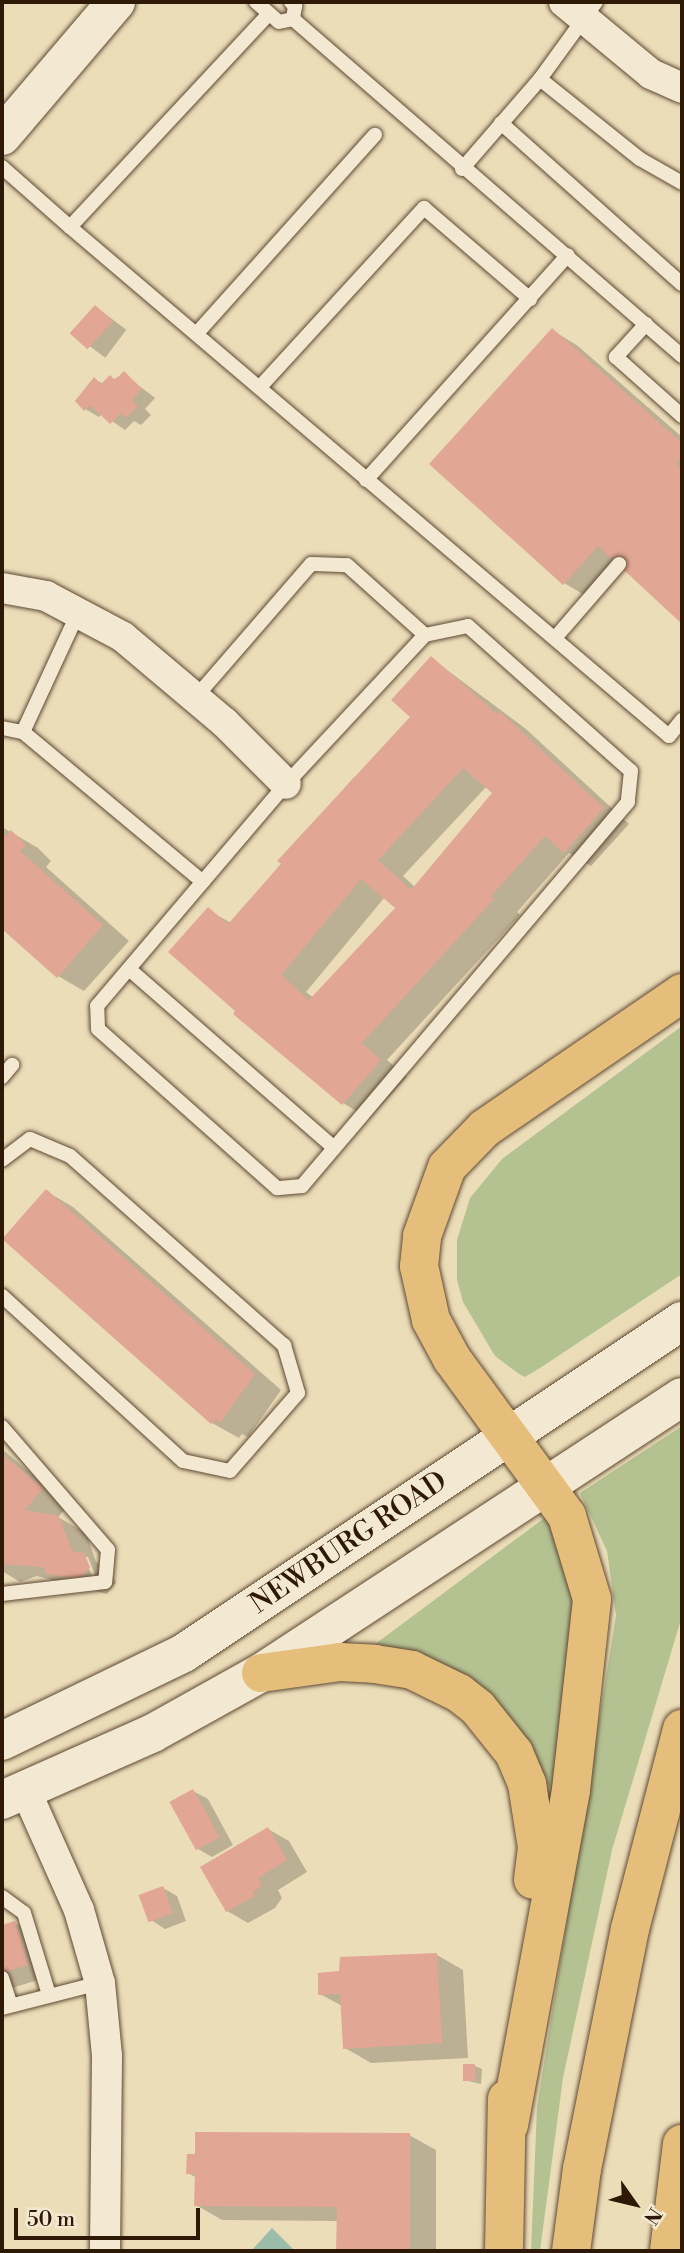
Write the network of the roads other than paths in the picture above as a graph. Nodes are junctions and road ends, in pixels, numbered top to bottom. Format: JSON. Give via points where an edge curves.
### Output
{"nodes":[{"id":1,"x":116,"y":2,"type":"edge"},
{"id":2,"x":256,"y":2,"type":"edge"},
{"id":3,"x":291,"y":2,"type":"edge"},
{"id":4,"x":582,"y":8,"type":"edge"},
{"id":5,"x":268,"y":15,"type":"junction"},
{"id":6,"x":292,"y":19,"type":"junction"},
{"id":7,"x":540,"y":79,"type":"junction"},
{"id":8,"x":682,"y":88,"type":"edge"},
{"id":9,"x":501,"y":123,"type":"junction"},
{"id":10,"x":375,"y":135,"type":"dead end"},
{"id":11,"x":2,"y":136,"type":"edge"},
{"id":12,"x":2,"y":167,"type":"edge"},
{"id":13,"x":462,"y":169,"type":"junction"},
{"id":14,"x":682,"y":183,"type":"edge"},
{"id":15,"x":70,"y":228,"type":"junction"},
{"id":16,"x":568,"y":255,"type":"junction"},
{"id":17,"x":682,"y":284,"type":"edge"},
{"id":18,"x":530,"y":299,"type":"junction"},
{"id":19,"x":646,"y":324,"type":"junction"},
{"id":20,"x":198,"y":332,"type":"junction"},
{"id":21,"x":682,"y":356,"type":"edge"},
{"id":22,"x":260,"y":387,"type":"junction"},
{"id":23,"x":682,"y":416,"type":"edge"},
{"id":24,"x":366,"y":480,"type":"junction"},
{"id":25,"x":619,"y":564,"type":"dead end"},
{"id":26,"x":2,"y":588,"type":"edge"},
{"id":27,"x":79,"y":611,"type":"junction"},
{"id":28,"x":425,"y":635,"type":"junction"},
{"id":29,"x":555,"y":638,"type":"junction"},
{"id":30,"x":195,"y":698,"type":"junction"},
{"id":31,"x":682,"y":720,"type":"edge"},
{"id":32,"x":2,"y":728,"type":"edge"},
{"id":33,"x":23,"y":732,"type":"junction"},
{"id":34,"x":286,"y":784,"type":"junction"},
{"id":35,"x":203,"y":882,"type":"junction"},
{"id":36,"x":129,"y":969,"type":"junction"},
{"id":37,"x":682,"y":993,"type":"edge"},
{"id":38,"x":12,"y":1065,"type":"dead end"},
{"id":39,"x":2,"y":1077,"type":"edge"},
{"id":40,"x":334,"y":1148,"type":"junction"},
{"id":41,"x":2,"y":1160,"type":"edge"},
{"id":42,"x":2,"y":1296,"type":"edge"},
{"id":43,"x":682,"y":1321,"type":"edge"},
{"id":44,"x":682,"y":1396,"type":"edge"},
{"id":45,"x":2,"y":1427,"type":"edge"},
{"id":46,"x":509,"y":1433,"type":"junction"},
{"id":47,"x":547,"y":1484,"type":"junction"},
{"id":48,"x":2,"y":1594,"type":"edge"},
{"id":49,"x":261,"y":1673,"type":"junction"},
{"id":50,"x":682,"y":1729,"type":"edge"},
{"id":51,"x":2,"y":1741,"type":"edge"},
{"id":52,"x":10,"y":1789,"type":"edge"},
{"id":53,"x":2,"y":1897,"type":"edge"},
{"id":54,"x":2,"y":1978,"type":"edge"},
{"id":55,"x":100,"y":1983,"type":"junction"},
{"id":56,"x":49,"y":1995,"type":"junction"},
{"id":57,"x":6,"y":2006,"type":"edge"},
{"id":58,"x":509,"y":2125,"type":"junction"},
{"id":59,"x":681,"y":2154,"type":"edge"},
{"id":60,"x":105,"y":2251,"type":"edge"},
{"id":61,"x":504,"y":2251,"type":"edge"},
{"id":62,"x":571,"y":2251,"type":"edge"},
{"id":63,"x":669,"y":2251,"type":"edge"}],
"edges":[{"from":1,"to":11,"type":"main road"},
{"from":2,"to":5,"type":"lane"},
{"from":3,"to":6,"type":"lane","via":[[295,6]]},
{"from":4,"to":7,"type":"lane"},
{"from":4,"to":8,"type":"street","via":[[651,74]]},
{"from":5,"to":6,"type":"lane","via":[[279,22]]},
{"from":5,"to":15,"type":"lane"},
{"from":6,"to":13,"type":"lane"},
{"from":7,"to":9,"type":"lane"},
{"from":7,"to":14,"type":"lane","via":[[640,159]]},
{"from":9,"to":13,"type":"lane"},
{"from":9,"to":17,"type":"lane"},
{"from":10,"to":20,"type":"lane"},
{"from":12,"to":15,"type":"lane"},
{"from":13,"to":16,"type":"lane"},
{"from":15,"to":20,"type":"lane"},
{"from":16,"to":18,"type":"lane"},
{"from":16,"to":19,"type":"lane"},
{"from":18,"to":22,"type":"lane","via":[[424,208]]},
{"from":18,"to":24,"type":"lane"},
{"from":19,"to":21,"type":"lane"},
{"from":19,"to":23,"type":"lane","via":[[616,357]]},
{"from":20,"to":22,"type":"lane"},
{"from":22,"to":24,"type":"lane"},
{"from":24,"to":29,"type":"lane"},
{"from":25,"to":29,"type":"lane"},
{"from":26,"to":27,"type":"street","via":[[46,596]]},
{"from":27,"to":30,"type":"street","via":[[123,637]]},
{"from":27,"to":33,"type":"lane"},
{"from":28,"to":30,"type":"lane","via":[[347,565],[311,565]]},
{"from":28,"to":34,"type":"lane"},
{"from":28,"to":40,"type":"lane","via":[[468,626],[631,771],[628,802]]},
{"from":29,"to":31,"type":"lane","via":[[668,736]]},
{"from":30,"to":34,"type":"street"},
{"from":32,"to":33,"type":"lane"},
{"from":33,"to":35,"type":"lane"},
{"from":34,"to":35,"type":"lane"},
{"from":35,"to":36,"type":"lane"},
{"from":36,"to":40,"type":"lane"},
{"from":36,"to":40,"type":"lane","via":[[97,1006],[98,1028],[277,1188],[302,1186]]},
{"from":37,"to":46,"type":"highway","via":[[485,1128],[447,1167],[427,1211],[419,1266],[431,1320],[452,1359]]},
{"from":38,"to":39,"type":"lane"},
{"from":41,"to":42,"type":"lane","via":[[30,1139],[70,1156],[284,1345],[298,1393],[230,1471],[183,1461]]},
{"from":43,"to":46,"type":"main road","name":"NEWBURG ROAD"},
{"from":44,"to":47,"type":"main road"},
{"from":45,"to":48,"type":"lane","via":[[108,1550],[105,1582]]},
{"from":46,"to":47,"type":"highway"},
{"from":46,"to":51,"type":"main road","name":"NEWBURG ROAD","via":[[370,1532],[184,1653]]},
{"from":47,"to":49,"type":"main road"},
{"from":47,"to":58,"type":"highway","via":[[567,1516],[587,1577],[592,1599],[589,1650],[571,1790]]},
{"from":49,"to":52,"type":"main road","via":[[153,1733]]},
{"from":49,"to":58,"type":"highway","via":[[340,1662],[412,1670],[469,1700],[514,1753],[527,1784],[537,1847],[505,2067]]},
{"from":50,"to":62,"type":"highway","via":[[630,1929],[582,2169]]},
{"from":52,"to":55,"type":"street","via":[[79,1910]]},
{"from":53,"to":56,"type":"lane","via":[[24,1913]]},
{"from":54,"to":57,"type":"lane"},
{"from":55,"to":56,"type":"lane"},
{"from":55,"to":60,"type":"street","via":[[107,2056]]},
{"from":56,"to":57,"type":"lane"},
{"from":58,"to":61,"type":"highway"},
{"from":59,"to":63,"type":"highway"}]}
